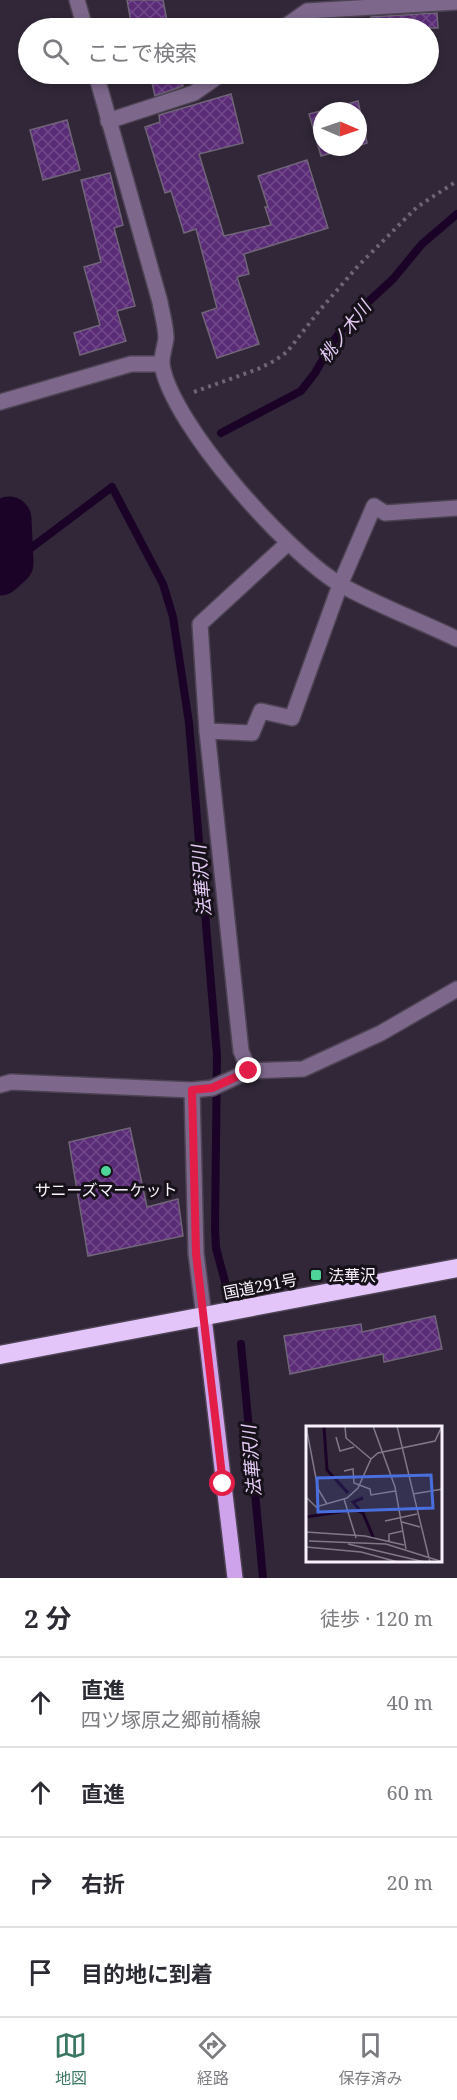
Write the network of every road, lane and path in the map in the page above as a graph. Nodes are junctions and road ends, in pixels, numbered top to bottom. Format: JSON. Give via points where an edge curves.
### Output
{"nodes":[{"id":1,"x":77,"y":0,"type":"edge"},
{"id":2,"x":457,"y":2,"type":"edge"},
{"id":3,"x":82,"y":18,"type":"edge"},
{"id":4,"x":297,"y":18,"type":"edge"},
{"id":5,"x":99,"y":84,"type":"edge"},
{"id":6,"x":207,"y":84,"type":"edge"},
{"id":7,"x":108,"y":121,"type":"junction"},
{"id":8,"x":457,"y":181,"type":"edge"},
{"id":9,"x":162,"y":364,"type":"junction"},
{"id":10,"x":175,"y":401,"type":"junction"},
{"id":11,"x":0,"y":402,"type":"edge"},
{"id":12,"x":457,"y":508,"type":"edge"},
{"id":13,"x":288,"y":543,"type":"junction"},
{"id":14,"x":340,"y":585,"type":"junction"},
{"id":15,"x":457,"y":639,"type":"edge"},
{"id":16,"x":207,"y":731,"type":"junction"},
{"id":17,"x":457,"y":989,"type":"edge"},
{"id":18,"x":249,"y":1071,"type":"junction"},
{"id":19,"x":0,"y":1085,"type":"edge"},
{"id":20,"x":192,"y":1090,"type":"junction"},
{"id":21,"x":457,"y":1268,"type":"edge"},
{"id":22,"x":204,"y":1317,"type":"junction"},
{"id":23,"x":0,"y":1355,"type":"edge"},
{"id":24,"x":235,"y":1578,"type":"edge"}],
"edges":[{"from":1,"to":3,"type":"street"},
{"from":2,"to":4,"type":"street","via":[[307,11]]},
{"from":5,"to":7,"type":"street"},
{"from":6,"to":7,"type":"street","via":[[194,93]]},
{"from":7,"to":9,"type":"street","via":[[160,302],[166,336]]},
{"from":8,"to":10,"type":"path","via":[[417,207],[358,266],[287,352],[258,369]]},
{"from":9,"to":10,"type":"street"},
{"from":9,"to":11,"type":"street","via":[[131,364]]},
{"from":10,"to":13,"type":"street","via":[[212,456]]},
{"from":12,"to":14,"type":"street","via":[[385,513],[374,506]]},
{"from":13,"to":14,"type":"street"},
{"from":13,"to":16,"type":"street","via":[[200,624]]},
{"from":14,"to":15,"type":"street"},
{"from":14,"to":16,"type":"street","via":[[292,718],[261,711],[252,733]]},
{"from":16,"to":18,"type":"street","via":[[241,1052]]},
{"from":17,"to":18,"type":"street","via":[[381,1033],[303,1069]]},
{"from":18,"to":20,"type":"street","via":[[212,1088]]},
{"from":19,"to":20,"type":"street","via":[[11,1082]]},
{"from":20,"to":22,"type":"street","via":[[196,1253]]},
{"from":21,"to":22,"type":"highway","name":"国道291号"},
{"from":22,"to":23,"type":"highway","name":"国道291号"},
{"from":22,"to":24,"type":"main road"}]}
